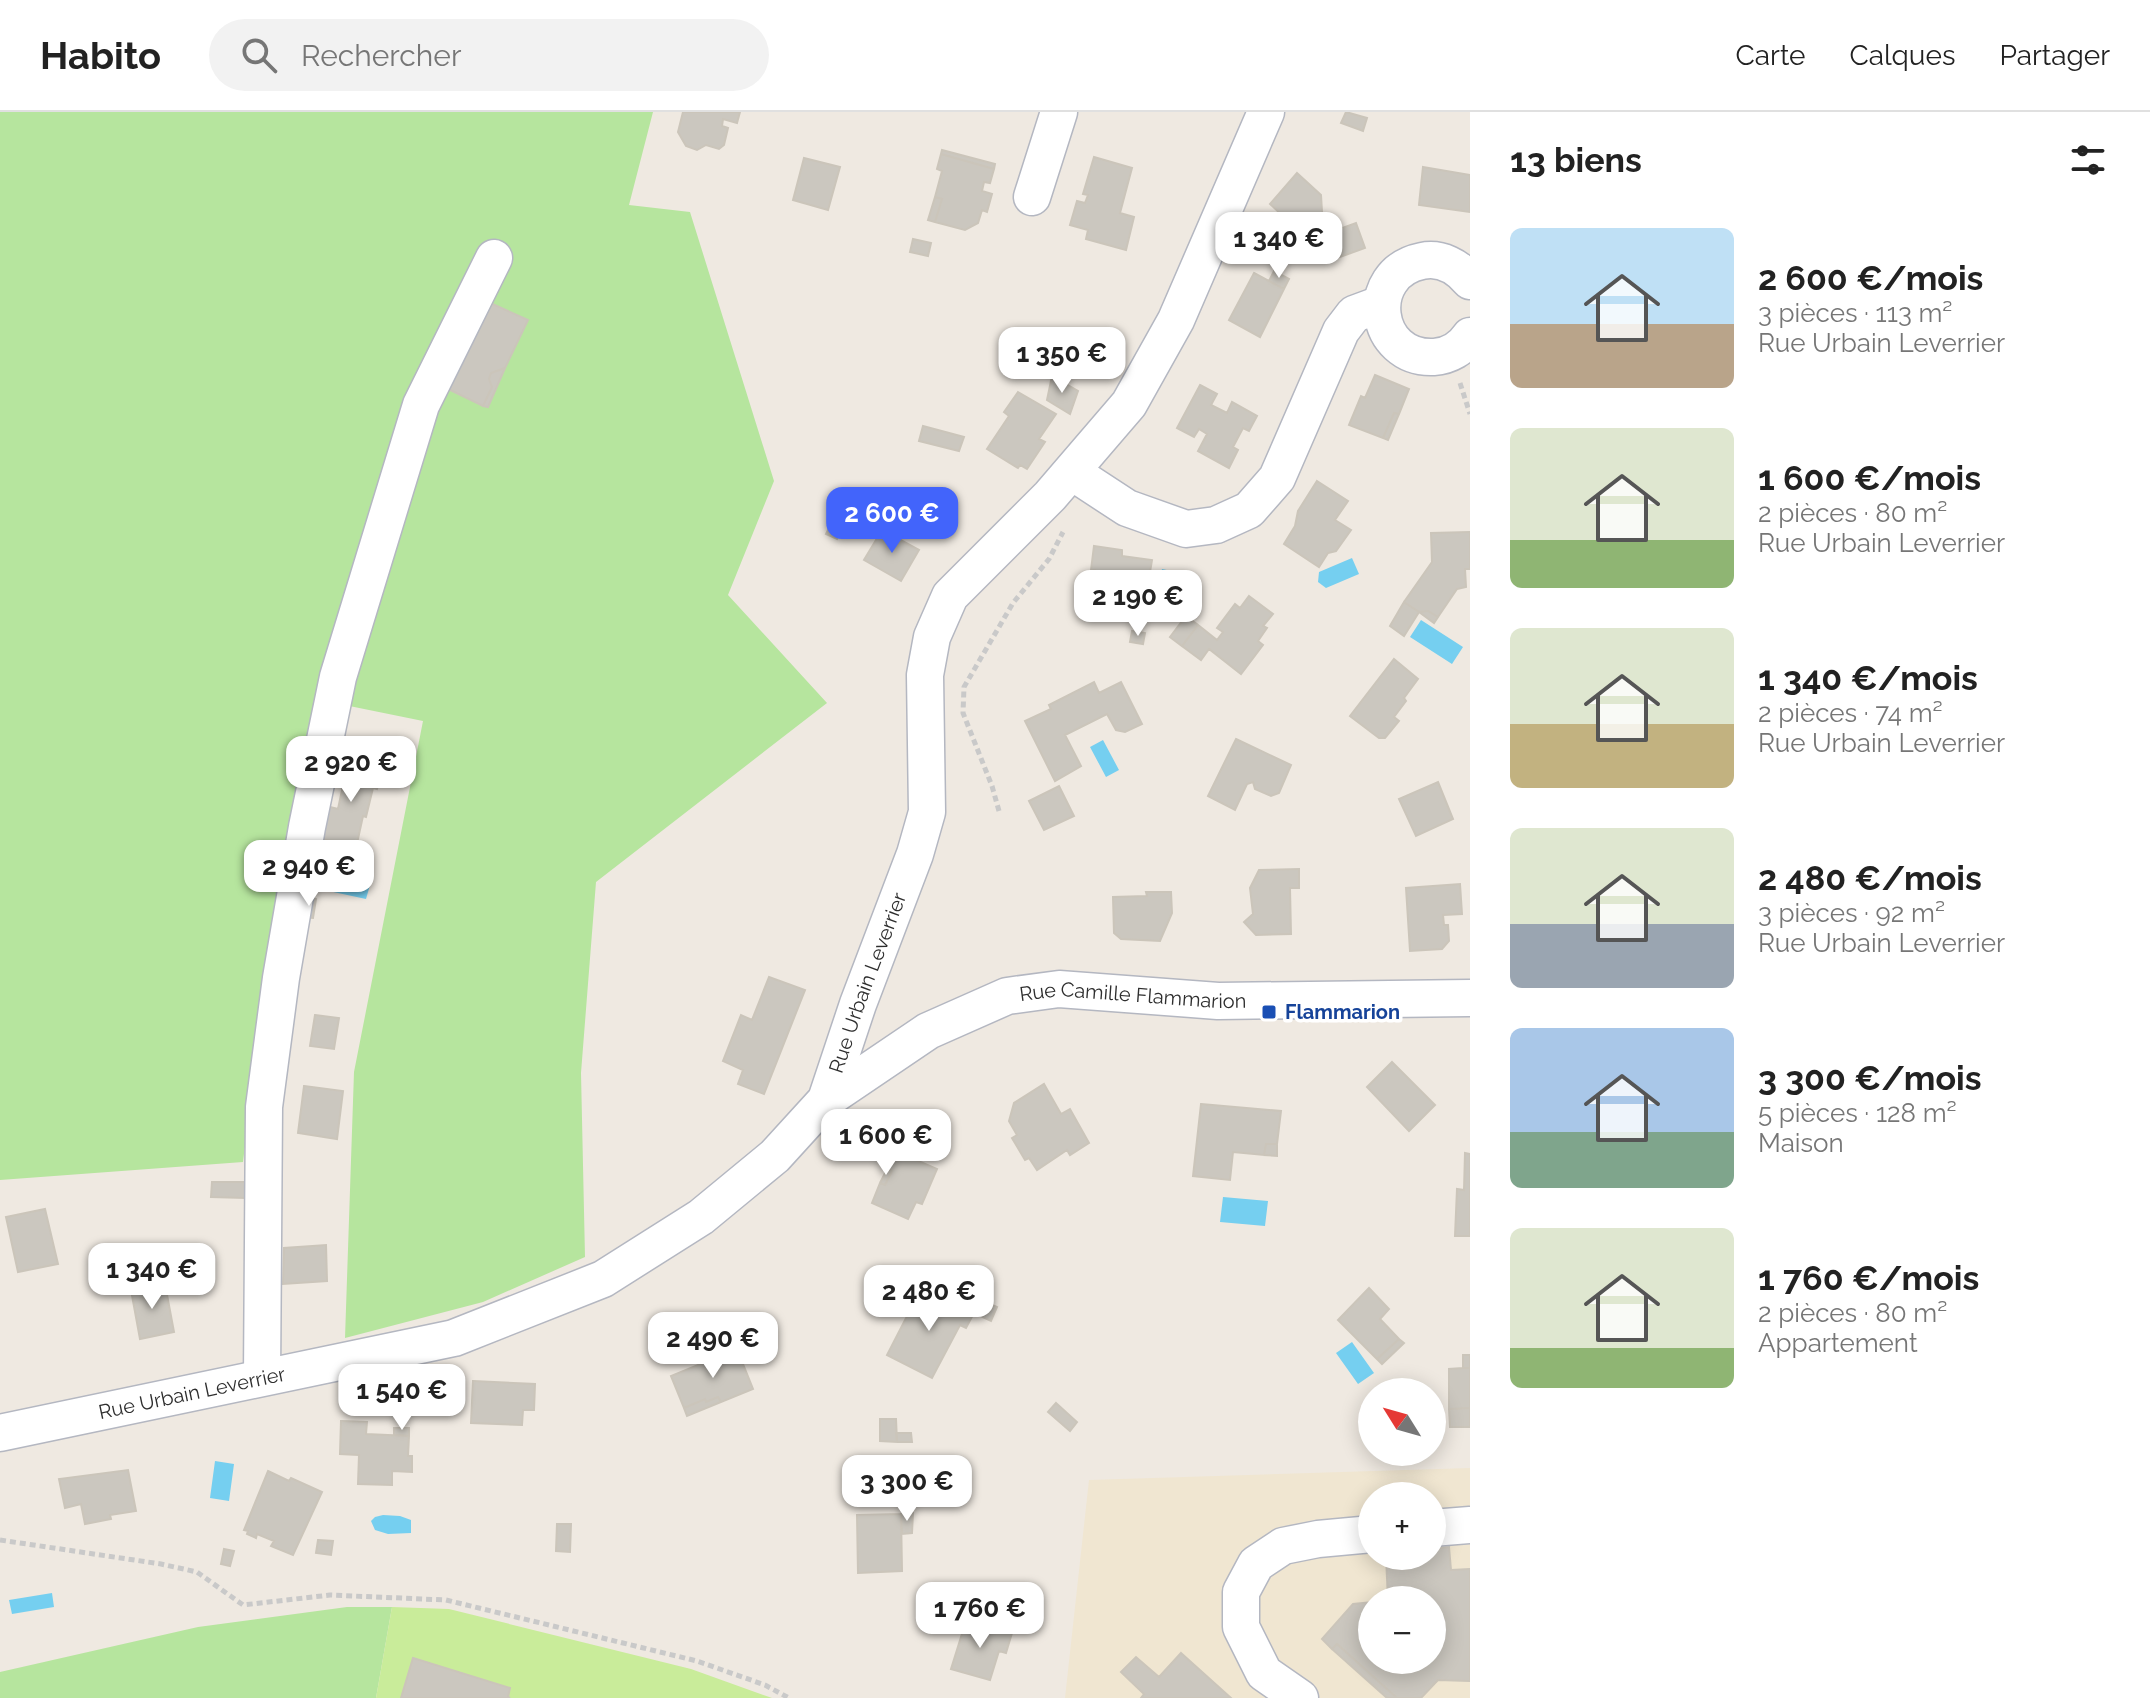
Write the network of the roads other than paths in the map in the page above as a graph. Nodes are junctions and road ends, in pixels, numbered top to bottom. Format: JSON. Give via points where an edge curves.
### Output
{"nodes":[{"id":1,"x":1266,"y":112,"type":"edge"},
{"id":2,"x":1051,"y":114,"type":"edge"},
{"id":3,"x":1032,"y":197,"type":"dead end"},
{"id":4,"x":494,"y":258,"type":"dead end"},
{"id":5,"x":1470,"y":281,"type":"edge"},
{"id":6,"x":1381,"y":304,"type":"junction"},
{"id":7,"x":1470,"y":336,"type":"edge"},
{"id":8,"x":1061,"y":484,"type":"junction"},
{"id":9,"x":1470,"y":998,"type":"edge"},
{"id":10,"x":826,"y":1100,"type":"junction"},
{"id":11,"x":262,"y":1377,"type":"junction"},
{"id":12,"x":0,"y":1433,"type":"edge"},
{"id":13,"x":1470,"y":1525,"type":"edge"},
{"id":14,"x":1446,"y":1527,"type":"edge"},
{"id":15,"x":1358,"y":1535,"type":"edge"},
{"id":16,"x":1300,"y":1698,"type":"edge"}],
"edges":[{"from":1,"to":8,"type":"street","name":"Rue Urbain Leverrier","via":[[1176,320],[1129,404]]},
{"from":2,"to":3,"type":"street"},
{"from":4,"to":11,"type":"street","via":[[421,405],[338,677],[281,978],[264,1107]]},
{"from":5,"to":6,"type":"street","via":[[1456,267],[1425,260],[1395,274]]},
{"from":6,"to":7,"type":"street","via":[[1388,334],[1411,354],[1441,356]]},
{"from":6,"to":8,"type":"street","via":[[1354,314],[1341,331],[1277,478],[1249,510],[1216,525],[1186,529]]},
{"from":8,"to":10,"type":"street","name":"Rue Urbain Leverrier","via":[[950,596],[932,637],[925,675],[927,812]]},
{"from":9,"to":10,"type":"street","name":"Rue Camille Flammarion","via":[[1218,1001],[1059,989],[1007,996],[928,1031]]},
{"from":10,"to":11,"type":"street","name":"Rue Urbain Leverrier","via":[[775,1156],[701,1217],[603,1279],[454,1338]]},
{"from":11,"to":12,"type":"street","name":"Rue Urbain Leverrier"},
{"from":13,"to":14,"type":"street"},
{"from":15,"to":16,"type":"street","via":[[1283,1546],[1256,1564],[1241,1592],[1241,1627],[1264,1673]]}]}
